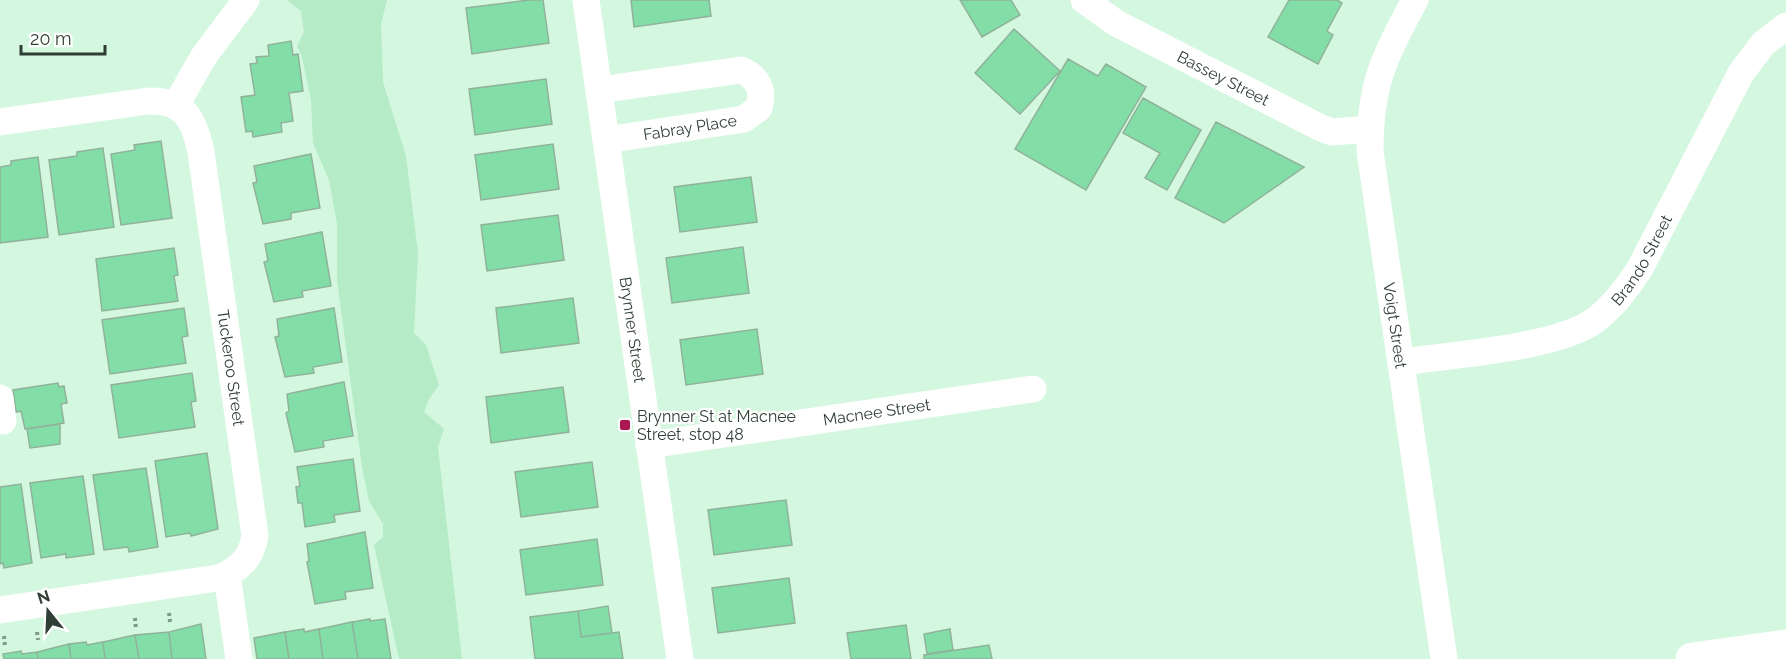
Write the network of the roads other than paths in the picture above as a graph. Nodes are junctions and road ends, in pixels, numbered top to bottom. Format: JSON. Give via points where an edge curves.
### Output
{"nodes":[{"id":1,"x":246,"y":0,"type":"edge"},
{"id":2,"x":586,"y":0,"type":"edge"},
{"id":3,"x":1084,"y":0,"type":"edge"},
{"id":4,"x":1415,"y":0,"type":"edge"},
{"id":5,"x":1786,"y":27,"type":"edge"},
{"id":6,"x":599,"y":90,"type":"junction"},
{"id":7,"x":176,"y":105,"type":"junction"},
{"id":8,"x":0,"y":122,"type":"edge"},
{"id":9,"x":1370,"y":129,"type":"junction"},
{"id":10,"x":606,"y":140,"type":"junction"},
{"id":11,"x":1402,"y":362,"type":"junction"},
{"id":12,"x":1032,"y":389,"type":"dead end"},
{"id":13,"x":649,"y":445,"type":"junction"},
{"id":14,"x":227,"y":575,"type":"junction"},
{"id":15,"x":0,"y":610,"type":"edge"},
{"id":16,"x":1786,"y":646,"type":"edge"},
{"id":17,"x":239,"y":659,"type":"edge"},
{"id":18,"x":680,"y":659,"type":"edge"},
{"id":19,"x":1444,"y":659,"type":"edge"},
{"id":20,"x":1692,"y":659,"type":"edge"}],
"edges":[{"from":1,"to":7,"type":"street","via":[[204,56]]},
{"from":2,"to":6,"type":"street","name":"Brynner Street"},
{"from":3,"to":9,"type":"street","name":"Bassey Street","via":[[1116,23],[1321,128],[1332,132]]},
{"from":4,"to":9,"type":"street","name":"Voigt Street","via":[[1376,82]]},
{"from":5,"to":11,"type":"street","name":"Brando Street","via":[[1763,44],[1741,73],[1640,270],[1608,310],[1558,337]]},
{"from":6,"to":10,"type":"street","name":"Brynner Street"},
{"from":6,"to":10,"type":"street","name":"Fabray Place","via":[[741,70],[755,78],[761,93],[759,108],[744,119]]},
{"from":7,"to":8,"type":"street","via":[[148,101]]},
{"from":7,"to":14,"type":"street","name":"Tuckeroo Street","via":[[194,125],[201,153],[254,524],[250,556]]},
{"from":9,"to":11,"type":"street","name":"Voigt Street","via":[[1373,175]]},
{"from":10,"to":13,"type":"street","name":"Brynner Street"},
{"from":11,"to":19,"type":"street","name":"Voigt Street"},
{"from":12,"to":13,"type":"street","name":"Macnee Street"},
{"from":13,"to":18,"type":"street","name":"Brynner Street"},
{"from":14,"to":15,"type":"street","name":"Tuckeroo Street"},
{"from":14,"to":17,"type":"street"},
{"from":16,"to":20,"type":"main road"}]}
